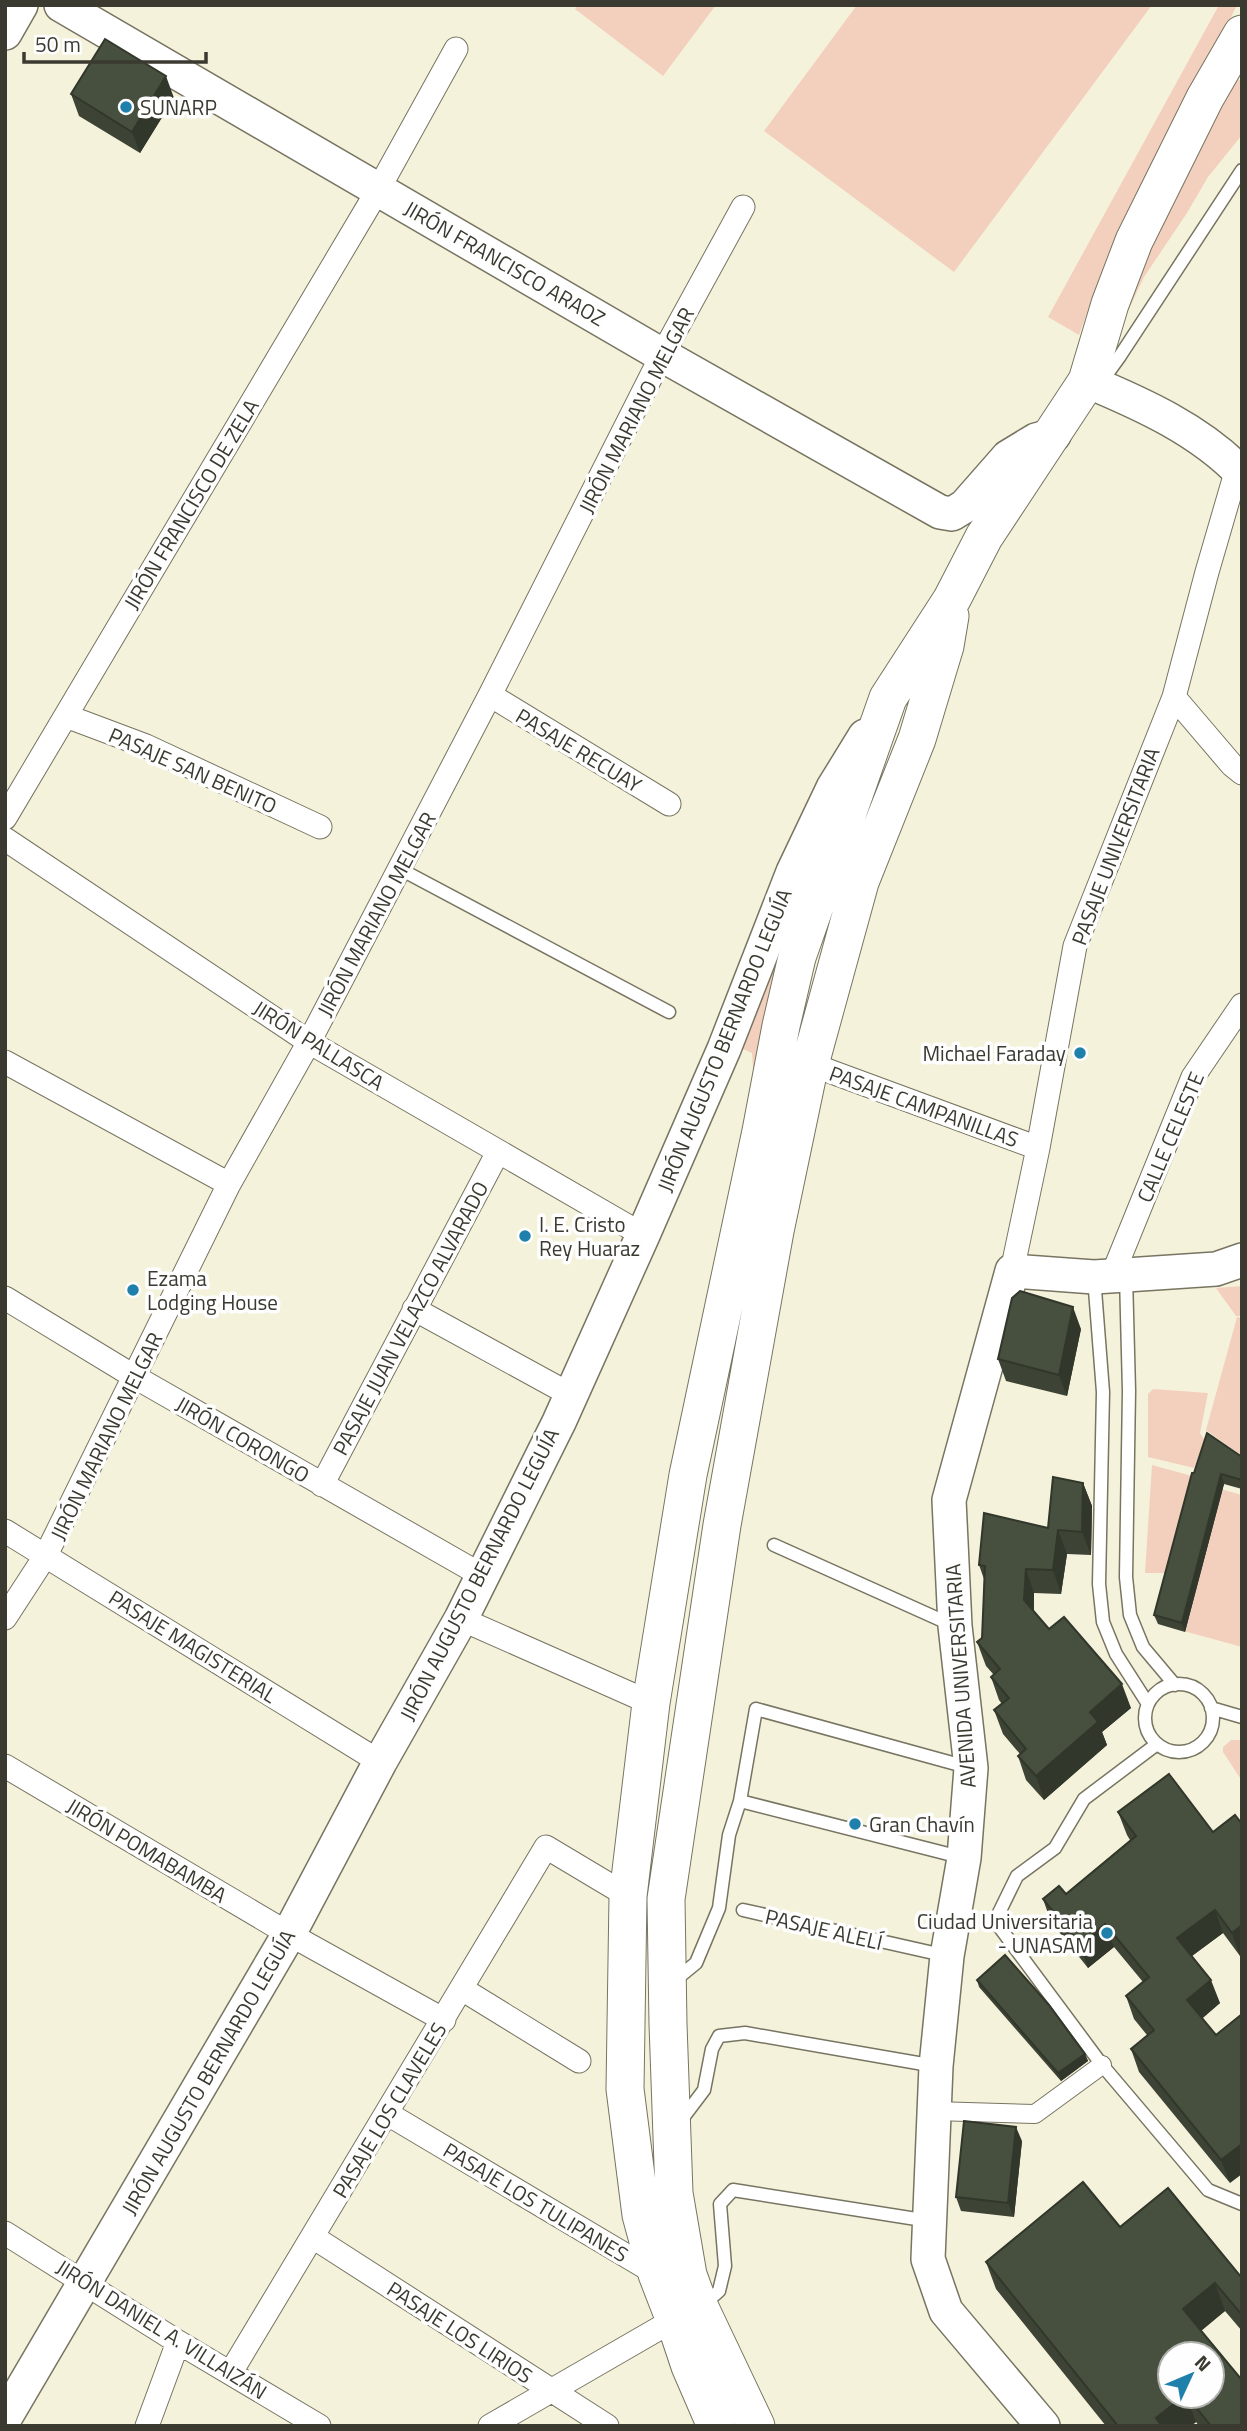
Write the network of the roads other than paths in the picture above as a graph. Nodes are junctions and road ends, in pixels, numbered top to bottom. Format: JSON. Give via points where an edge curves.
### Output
{"nodes":[{"id":1,"x":21,"y":5,"type":"edge"},
{"id":2,"x":69,"y":7,"type":"edge"},
{"id":3,"x":5,"y":33,"type":"edge"},
{"id":4,"x":1242,"y":34,"type":"edge"},
{"id":5,"x":456,"y":49,"type":"dead end"},
{"id":6,"x":1242,"y":170,"type":"edge"},
{"id":7,"x":378,"y":190,"type":"junction"},
{"id":8,"x":743,"y":206,"type":"dead end"},
{"id":9,"x":662,"y":355,"type":"junction"},
{"id":10,"x":1087,"y":381,"type":"junction"},
{"id":11,"x":1047,"y":445,"type":"junction"},
{"id":12,"x":1240,"y":467,"type":"edge"},
{"id":13,"x":952,"y":599,"type":"junction"},
{"id":14,"x":490,"y":695,"type":"junction"},
{"id":15,"x":1174,"y":697,"type":"junction"},
{"id":16,"x":888,"y":698,"type":"junction"},
{"id":17,"x":66,"y":716,"type":"junction"},
{"id":18,"x":1242,"y":773,"type":"edge"},
{"id":19,"x":669,"y":804,"type":"dead end"},
{"id":20,"x":5,"y":818,"type":"edge"},
{"id":21,"x":320,"y":827,"type":"dead end"},
{"id":22,"x":5,"y":839,"type":"edge"},
{"id":23,"x":400,"y":869,"type":"junction"},
{"id":24,"x":1242,"y":1005,"type":"edge"},
{"id":25,"x":668,"y":1012,"type":"dead end"},
{"id":26,"x":310,"y":1042,"type":"junction"},
{"id":27,"x":5,"y":1062,"type":"edge"},
{"id":28,"x":810,"y":1064,"type":"junction"},
{"id":29,"x":1038,"y":1148,"type":"junction"},
{"id":30,"x":498,"y":1152,"type":"junction"},
{"id":31,"x":229,"y":1184,"type":"junction"},
{"id":32,"x":643,"y":1235,"type":"junction"},
{"id":33,"x":1242,"y":1260,"type":"edge"},
{"id":34,"x":1012,"y":1271,"type":"junction"},
{"id":35,"x":1111,"y":1276,"type":"junction"},
{"id":36,"x":5,"y":1298,"type":"edge"},
{"id":37,"x":414,"y":1309,"type":"junction"},
{"id":38,"x":135,"y":1377,"type":"junction"},
{"id":39,"x":571,"y":1395,"type":"junction"},
{"id":40,"x":322,"y":1485,"type":"junction"},
{"id":41,"x":5,"y":1531,"type":"edge"},
{"id":42,"x":774,"y":1545,"type":"dead end"},
{"id":43,"x":46,"y":1555,"type":"junction"},
{"id":44,"x":483,"y":1576,"type":"junction"},
{"id":45,"x":5,"y":1618,"type":"edge"},
{"id":46,"x":461,"y":1619,"type":"junction"},
{"id":47,"x":955,"y":1626,"type":"junction"},
{"id":48,"x":1175,"y":1685,"type":"junction"},
{"id":49,"x":651,"y":1703,"type":"junction"},
{"id":50,"x":1148,"y":1704,"type":"junction"},
{"id":51,"x":1211,"y":1708,"type":"junction"},
{"id":52,"x":1242,"y":1717,"type":"edge"},
{"id":53,"x":1157,"y":1744,"type":"junction"},
{"id":54,"x":380,"y":1762,"type":"junction"},
{"id":55,"x":5,"y":1766,"type":"edge"},
{"id":56,"x":971,"y":1768,"type":"junction"},
{"id":57,"x":740,"y":1801,"type":"junction"},
{"id":58,"x":964,"y":1858,"type":"junction"},
{"id":59,"x":628,"y":1896,"type":"junction"},
{"id":60,"x":743,"y":1910,"type":"dead end"},
{"id":61,"x":289,"y":1934,"type":"junction"},
{"id":62,"x":947,"y":1956,"type":"junction"},
{"id":63,"x":667,"y":1987,"type":"junction"},
{"id":64,"x":462,"y":1989,"type":"junction"},
{"id":65,"x":444,"y":2020,"type":"junction"},
{"id":66,"x":579,"y":2061,"type":"dead end"},
{"id":67,"x":1102,"y":2065,"type":"junction"},
{"id":68,"x":936,"y":2066,"type":"junction"},
{"id":69,"x":934,"y":2111,"type":"junction"},
{"id":70,"x":388,"y":2114,"type":"junction"},
{"id":71,"x":672,"y":2131,"type":"junction"},
{"id":72,"x":1242,"y":2204,"type":"edge"},
{"id":73,"x":930,"y":2221,"type":"junction"},
{"id":74,"x":5,"y":2233,"type":"edge"},
{"id":75,"x":313,"y":2238,"type":"junction"},
{"id":76,"x":86,"y":2282,"type":"junction"},
{"id":77,"x":680,"y":2294,"type":"junction"},
{"id":78,"x":177,"y":2342,"type":"junction"},
{"id":79,"x":231,"y":2372,"type":"junction"},
{"id":80,"x":550,"y":2390,"type":"junction"},
{"id":81,"x":5,"y":2418,"type":"edge"},
{"id":82,"x":147,"y":2426,"type":"edge"},
{"id":83,"x":319,"y":2426,"type":"edge"},
{"id":84,"x":490,"y":2426,"type":"edge"},
{"id":85,"x":607,"y":2426,"type":"edge"},
{"id":86,"x":716,"y":2426,"type":"edge"},
{"id":87,"x":756,"y":2426,"type":"edge"},
{"id":88,"x":1043,"y":2426,"type":"edge"}],
"edges":[{"from":1,"to":3,"type":"main road"},
{"from":2,"to":7,"type":"main road","name":"JIRÓN FRANCISCO ARAOZ"},
{"from":4,"to":10,"type":"main road","via":[[1134,241]]},
{"from":5,"to":7,"type":"street","name":"JIRÓN FRANCISCO DE ZELA"},
{"from":6,"to":10,"type":"lane","via":[[1107,374]]},
{"from":7,"to":9,"type":"main road","name":"JIRÓN FRANCISCO ARAOZ"},
{"from":7,"to":17,"type":"street","name":"JIRÓN FRANCISCO DE ZELA"},
{"from":8,"to":9,"type":"street","name":"JIRÓN MARIANO MELGAR"},
{"from":9,"to":11,"type":"main road","name":"JIRÓN FRANCISCO ARAOZ","via":[[940,512],[952,514],[965,506],[1008,457],[1036,440]]},
{"from":9,"to":14,"type":"street","name":"JIRÓN MARIANO MELGAR"},
{"from":10,"to":11,"type":"main road"},
{"from":10,"to":12,"type":"main road","via":[[1144,405]]},
{"from":11,"to":13,"type":"main road","via":[[979,547]]},
{"from":12,"to":15,"type":"street","name":"PASAJE UNIVERSITARIA"},
{"from":13,"to":16,"type":"main road"},
{"from":13,"to":28,"type":"main road","via":[[946,646],[917,739],[860,882]]},
{"from":14,"to":19,"type":"street","name":"PASAJE RECUAY"},
{"from":14,"to":23,"type":"street","name":"JIRÓN MARIANO MELGAR"},
{"from":15,"to":18,"type":"street"},
{"from":15,"to":29,"type":"street","name":"PASAJE UNIVERSITARIA","via":[[1075,946]]},
{"from":16,"to":32,"type":"main road","name":"JIRÓN AUGUSTO BERNARDO LEGUÍA","via":[[833,788],[793,872],[724,1049]]},
{"from":16,"to":49,"type":"main road","via":[[797,957],[688,1475]]},
{"from":17,"to":20,"type":"street","name":"JIRÓN FRANCISCO DE ZELA"},
{"from":17,"to":21,"type":"street","name":"PASAJE SAN BENITO","via":[[146,746]]},
{"from":22,"to":26,"type":"street","name":"JIRÓN PALLASCA"},
{"from":23,"to":25,"type":"lane"},
{"from":23,"to":26,"type":"street","name":"JIRÓN MARIANO MELGAR"},
{"from":24,"to":35,"type":"street","name":"CALLE CELESTE","via":[[1194,1077]]},
{"from":26,"to":30,"type":"street","name":"JIRÓN PALLASCA"},
{"from":26,"to":31,"type":"street","name":"JIRÓN MARIANO MELGAR"},
{"from":27,"to":31,"type":"street"},
{"from":28,"to":29,"type":"street","name":"PASAJE CAMPANILLAS"},
{"from":28,"to":63,"type":"main road","via":[[722,1525],[666,1899]]},
{"from":29,"to":34,"type":"street","name":"PASAJE UNIVERSITARIA"},
{"from":30,"to":32,"type":"street","name":"JIRÓN PALLASCA"},
{"from":30,"to":37,"type":"street","name":"PASAJE JUAN VELAZCO ALVARADO"},
{"from":31,"to":38,"type":"street","name":"JIRÓN MARIANO MELGAR"},
{"from":32,"to":39,"type":"main road","name":"JIRÓN AUGUSTO BERNARDO LEGUÍA"},
{"from":33,"to":35,"type":"main road","via":[[1216,1269]]},
{"from":34,"to":35,"type":"main road"},
{"from":34,"to":47,"type":"main road","name":"AVENIDA UNIVERSITARIA","via":[[949,1500]]},
{"from":35,"to":48,"type":"lane","via":[[1129,1391],[1126,1577],[1130,1615],[1143,1647]]},
{"from":35,"to":50,"type":"lane","via":[[1099,1584],[1103,1622],[1116,1654]]},
{"from":36,"to":38,"type":"street","name":"JIRÓN CORONGO"},
{"from":37,"to":39,"type":"street"},
{"from":37,"to":40,"type":"street","name":"PASAJE JUAN VELAZCO ALVARADO"},
{"from":38,"to":40,"type":"street","name":"JIRÓN CORONGO"},
{"from":38,"to":43,"type":"street","name":"JIRÓN MARIANO MELGAR"},
{"from":39,"to":44,"type":"main road","name":"JIRÓN AUGUSTO BERNARDO LEGUÍA"},
{"from":40,"to":44,"type":"street","name":"JIRÓN CORONGO"},
{"from":41,"to":43,"type":"street","name":"PASAJE MAGISTERIAL"},
{"from":42,"to":47,"type":"lane"},
{"from":43,"to":45,"type":"street","name":"JIRÓN MARIANO MELGAR"},
{"from":43,"to":54,"type":"street","name":"PASAJE MAGISTERIAL"},
{"from":44,"to":46,"type":"main road","name":"JIRÓN AUGUSTO BERNARDO LEGUÍA"},
{"from":46,"to":49,"type":"street"},
{"from":46,"to":54,"type":"main road","name":"JIRÓN AUGUSTO BERNARDO LEGUÍA"},
{"from":47,"to":56,"type":"main road","name":"AVENIDA UNIVERSITARIA"},
{"from":48,"to":50,"type":"lane","via":[[1155,1694]]},
{"from":48,"to":51,"type":"lane","via":[[1197,1690]]},
{"from":49,"to":59,"type":"main road"},
{"from":50,"to":53,"type":"lane","via":[[1146,1726]]},
{"from":51,"to":52,"type":"lane"},
{"from":51,"to":53,"type":"lane","via":[[1211,1729],[1198,1746],[1177,1752]]},
{"from":53,"to":67,"type":"lane","via":[[1084,1799],[1055,1848],[1017,1876],[995,1921]]},
{"from":54,"to":61,"type":"main road","name":"JIRÓN AUGUSTO BERNARDO LEGUÍA"},
{"from":55,"to":61,"type":"street","name":"JIRÓN POMABAMBA"},
{"from":56,"to":57,"type":"lane","via":[[755,1709]]},
{"from":56,"to":58,"type":"main road","name":"AVENIDA UNIVERSITARIA"},
{"from":57,"to":58,"type":"lane"},
{"from":57,"to":63,"type":"lane","via":[[729,1835],[719,1908],[696,1963]]},
{"from":58,"to":62,"type":"main road","name":"AVENIDA UNIVERSITARIA"},
{"from":59,"to":64,"type":"street","name":"PASAJE LOS CLAVELES","via":[[546,1847]]},
{"from":59,"to":77,"type":"main road","via":[[625,2089],[641,2215]]},
{"from":60,"to":62,"type":"lane","name":"PASAJE ALELÍ"},
{"from":61,"to":65,"type":"street","name":"JIRÓN POMABAMBA"},
{"from":61,"to":76,"type":"main road","name":"JIRÓN AUGUSTO BERNARDO LEGUÍA"},
{"from":62,"to":68,"type":"main road","name":"AVENIDA UNIVERSITARIA"},
{"from":63,"to":71,"type":"main road"},
{"from":64,"to":65,"type":"street","name":"PASAJE LOS CLAVELES"},
{"from":64,"to":66,"type":"street"},
{"from":65,"to":70,"type":"street","name":"PASAJE LOS CLAVELES"},
{"from":67,"to":69,"type":"street","via":[[1035,2114]]},
{"from":67,"to":72,"type":"lane","via":[[1208,2190]]},
{"from":68,"to":69,"type":"main road","name":"AVENIDA UNIVERSITARIA"},
{"from":68,"to":71,"type":"lane","via":[[745,2033],[719,2036],[704,2090]]},
{"from":69,"to":73,"type":"main road","name":"AVENIDA UNIVERSITARIA"},
{"from":70,"to":75,"type":"street","name":"PASAJE LOS CLAVELES"},
{"from":70,"to":77,"type":"street","name":"PASAJE LOS TULIPANES"},
{"from":71,"to":77,"type":"main road"},
{"from":73,"to":77,"type":"lane","via":[[733,2190],[720,2204],[725,2266],[719,2291]]},
{"from":73,"to":88,"type":"main road","name":"AVENIDA UNIVERSITARIA","via":[[928,2259],[946,2311]]},
{"from":74,"to":76,"type":"street","name":"JIRÓN DANIEL A. VILLAIZÁN"},
{"from":75,"to":79,"type":"street","name":"PASAJE LOS CLAVELES"},
{"from":75,"to":80,"type":"street","name":"PASAJE LOS LIRIOS"},
{"from":76,"to":78,"type":"street","name":"JIRÓN DANIEL A. VILLAIZÁN"},
{"from":76,"to":81,"type":"main road","name":"JIRÓN AUGUSTO BERNARDO LEGUÍA"},
{"from":77,"to":80,"type":"street"},
{"from":77,"to":86,"type":"main road","via":[[690,2366]]},
{"from":77,"to":87,"type":"main road"},
{"from":78,"to":79,"type":"street","name":"JIRÓN DANIEL A. VILLAIZÁN"},
{"from":78,"to":82,"type":"street"},
{"from":79,"to":83,"type":"street","name":"JIRÓN DANIEL A. VILLAIZÁN"},
{"from":80,"to":84,"type":"street"},
{"from":80,"to":85,"type":"street","name":"PASAJE LOS LIRIOS"}]}
